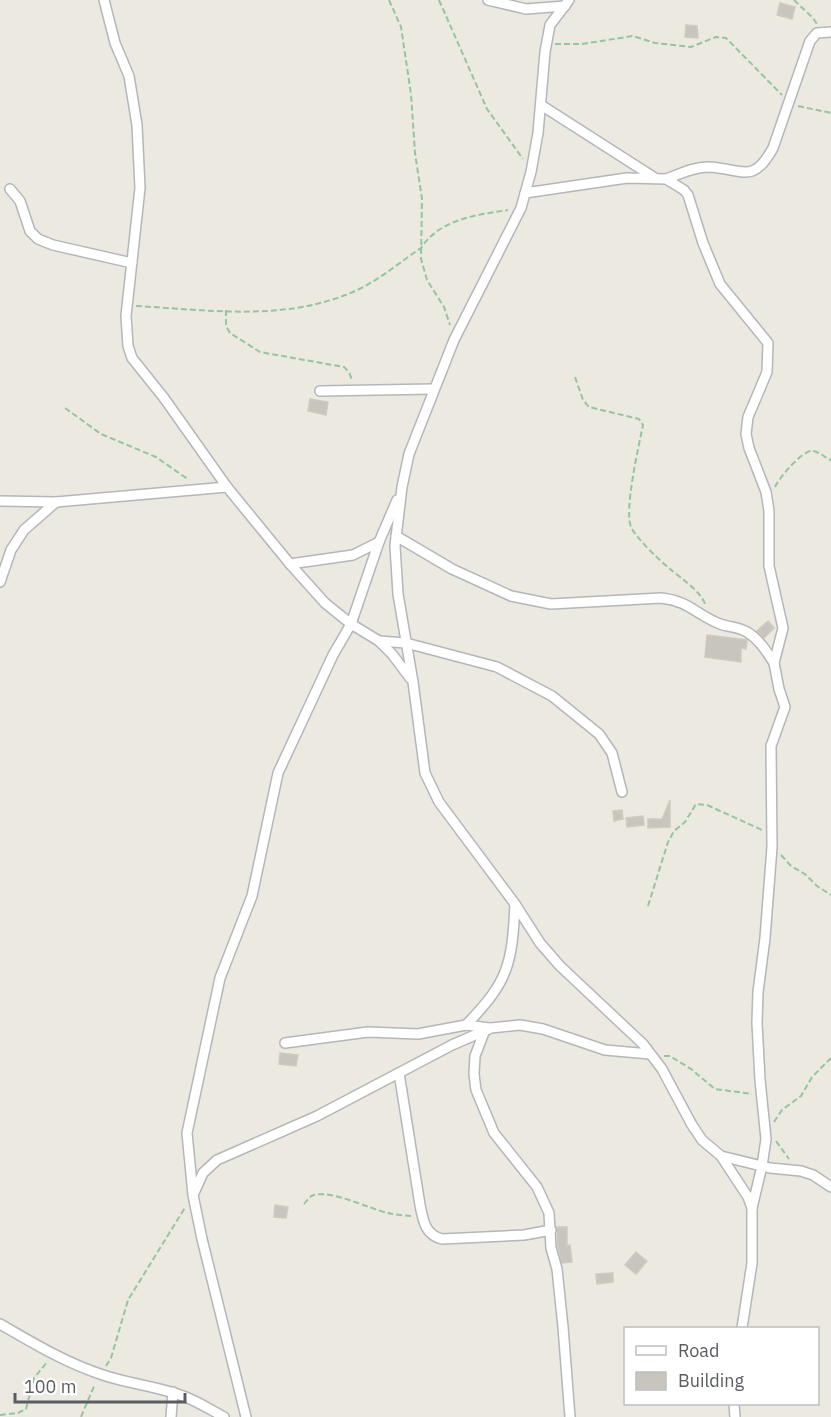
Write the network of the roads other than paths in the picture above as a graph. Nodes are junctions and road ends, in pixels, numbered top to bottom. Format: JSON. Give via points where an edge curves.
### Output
{"nodes":[{"id":1,"x":104,"y":0,"type":"edge"},
{"id":2,"x":488,"y":0,"type":"edge"},
{"id":3,"x":567,"y":3,"type":"edge"},
{"id":4,"x":826,"y":31,"type":"edge"},
{"id":5,"x":541,"y":105,"type":"junction"},
{"id":6,"x":655,"y":178,"type":"junction"},
{"id":7,"x":666,"y":179,"type":"junction"},
{"id":8,"x":10,"y":189,"type":"dead end"},
{"id":9,"x":525,"y":193,"type":"junction"},
{"id":10,"x":132,"y":263,"type":"junction"},
{"id":11,"x":433,"y":389,"type":"junction"},
{"id":12,"x":320,"y":392,"type":"dead end"},
{"id":13,"x":227,"y":487,"type":"junction"},
{"id":14,"x":402,"y":487,"type":"junction"},
{"id":15,"x":0,"y":501,"type":"edge"},
{"id":16,"x":56,"y":502,"type":"junction"},
{"id":17,"x":396,"y":536,"type":"junction"},
{"id":18,"x":379,"y":542,"type":"junction"},
{"id":19,"x":290,"y":564,"type":"junction"},
{"id":20,"x":0,"y":582,"type":"edge"},
{"id":21,"x":351,"y":624,"type":"junction"},
{"id":22,"x":379,"y":641,"type":"junction"},
{"id":23,"x":406,"y":643,"type":"junction"},
{"id":24,"x":774,"y":663,"type":"junction"},
{"id":25,"x":414,"y":682,"type":"junction"},
{"id":26,"x":622,"y":792,"type":"dead end"},
{"id":27,"x":515,"y":904,"type":"junction"},
{"id":28,"x":466,"y":1025,"type":"junction"},
{"id":29,"x":488,"y":1029,"type":"junction"},
{"id":30,"x":285,"y":1043,"type":"dead end"},
{"id":31,"x":650,"y":1054,"type":"junction"},
{"id":32,"x":399,"y":1073,"type":"junction"},
{"id":33,"x":721,"y":1156,"type":"junction"},
{"id":34,"x":762,"y":1166,"type":"junction"},
{"id":35,"x":831,"y":1186,"type":"edge"},
{"id":36,"x":193,"y":1195,"type":"junction"},
{"id":37,"x":752,"y":1208,"type":"junction"},
{"id":38,"x":551,"y":1230,"type":"junction"},
{"id":39,"x":0,"y":1324,"type":"edge"},
{"id":40,"x":742,"y":1327,"type":"edge"},
{"id":41,"x":173,"y":1392,"type":"junction"},
{"id":42,"x":171,"y":1417,"type":"edge"},
{"id":43,"x":224,"y":1417,"type":"edge"},
{"id":44,"x":246,"y":1417,"type":"edge"},
{"id":45,"x":570,"y":1417,"type":"edge"}],
"edges":[{"from":1,"to":10,"type":"street","via":[[115,44],[129,76],[137,125],[140,188]]},
{"from":2,"to":3,"type":"street","via":[[526,9]]},
{"from":3,"to":5,"type":"street","via":[[551,22]]},
{"from":4,"to":7,"type":"street","via":[[816,33],[810,41],[766,161],[750,172],[705,167]]},
{"from":5,"to":6,"type":"street"},
{"from":5,"to":9,"type":"street"},
{"from":6,"to":7,"type":"street"},
{"from":6,"to":9,"type":"street","via":[[603,180]]},
{"from":7,"to":24,"type":"street","via":[[688,195],[720,284],[768,343],[767,372],[748,417],[746,434],[770,511],[769,566],[783,632]]},
{"from":8,"to":10,"type":"street","via":[[38,240]]},
{"from":9,"to":11,"type":"street"},
{"from":10,"to":13,"type":"street","via":[[126,335],[132,358]]},
{"from":11,"to":12,"type":"street"},
{"from":11,"to":14,"type":"street","via":[[409,454]]},
{"from":13,"to":16,"type":"street"},
{"from":13,"to":19,"type":"street"},
{"from":14,"to":17,"type":"street"},
{"from":14,"to":18,"type":"street"},
{"from":15,"to":16,"type":"street"},
{"from":16,"to":20,"type":"street","via":[[24,530],[11,550]]},
{"from":17,"to":23,"type":"street","via":[[398,594]]},
{"from":17,"to":24,"type":"street","via":[[452,569],[511,596],[551,604],[668,599],[692,607],[719,624],[749,633]]},
{"from":18,"to":19,"type":"street","via":[[353,555]]},
{"from":18,"to":21,"type":"street"},
{"from":19,"to":21,"type":"street","via":[[325,603]]},
{"from":21,"to":22,"type":"street"},
{"from":21,"to":36,"type":"street","via":[[278,773],[252,896],[220,978],[187,1133]]},
{"from":22,"to":23,"type":"street"},
{"from":22,"to":25,"type":"street"},
{"from":23,"to":25,"type":"street"},
{"from":23,"to":26,"type":"street","via":[[497,667],[552,696],[599,734],[612,753]]},
{"from":24,"to":34,"type":"street","via":[[785,707],[771,746],[772,843],[758,992],[766,1139]]},
{"from":25,"to":27,"type":"street","via":[[430,787]]},
{"from":27,"to":28,"type":"street","via":[[513,945],[502,981]]},
{"from":27,"to":31,"type":"street","via":[[560,966]]},
{"from":28,"to":29,"type":"street"},
{"from":28,"to":30,"type":"street","via":[[424,1034],[368,1032]]},
{"from":29,"to":31,"type":"street","via":[[520,1025],[605,1050]]},
{"from":29,"to":32,"type":"street"},
{"from":29,"to":38,"type":"street","via":[[475,1056],[476,1090],[494,1133],[537,1187],[549,1213]]},
{"from":31,"to":33,"type":"street","via":[[702,1140]]},
{"from":32,"to":36,"type":"street","via":[[217,1160],[203,1173]]},
{"from":32,"to":38,"type":"street","via":[[428,1230],[442,1239]]},
{"from":33,"to":34,"type":"street"},
{"from":33,"to":37,"type":"street"},
{"from":34,"to":35,"type":"street","via":[[801,1171]]},
{"from":34,"to":37,"type":"street"},
{"from":36,"to":44,"type":"street"},
{"from":37,"to":40,"type":"street","via":[[752,1263]]},
{"from":38,"to":45,"type":"street"},
{"from":39,"to":41,"type":"street","via":[[55,1355],[101,1374]]},
{"from":41,"to":42,"type":"street"},
{"from":41,"to":43,"type":"street"}]}
